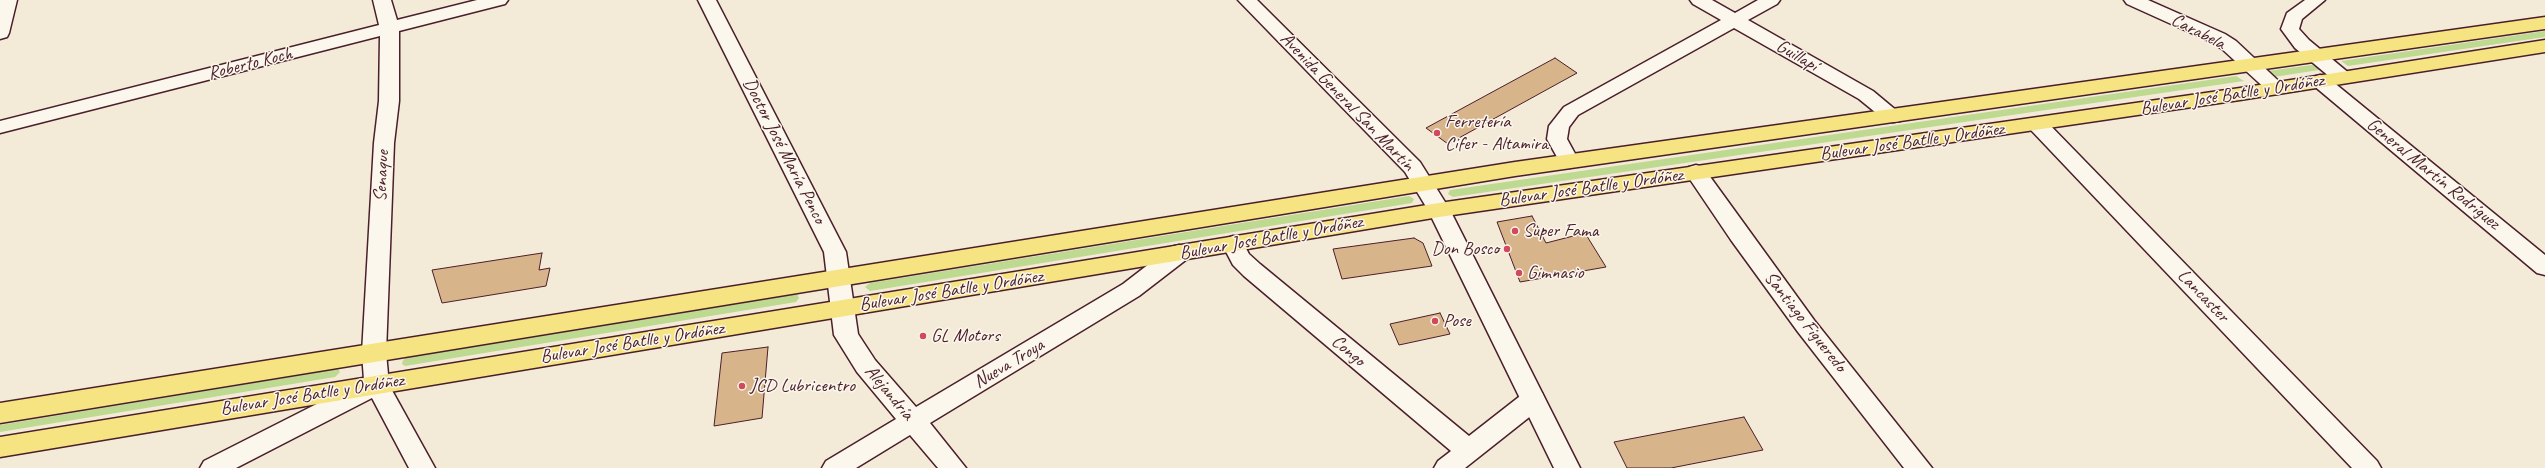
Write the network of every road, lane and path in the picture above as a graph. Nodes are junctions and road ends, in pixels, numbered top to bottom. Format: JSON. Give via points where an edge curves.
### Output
{"nodes":[{"id":1,"x":8,"y":0,"type":"edge"},
{"id":2,"x":382,"y":0,"type":"edge"},
{"id":3,"x":499,"y":0,"type":"edge"},
{"id":4,"x":707,"y":0,"type":"edge"},
{"id":5,"x":1247,"y":0,"type":"edge"},
{"id":6,"x":1699,"y":0,"type":"edge"},
{"id":7,"x":1770,"y":0,"type":"edge"},
{"id":8,"x":2133,"y":0,"type":"edge"},
{"id":9,"x":2316,"y":0,"type":"edge"},
{"id":10,"x":1735,"y":20,"type":"junction"},
{"id":11,"x":2545,"y":23,"type":"edge"},
{"id":12,"x":390,"y":28,"type":"junction"},
{"id":13,"x":0,"y":33,"type":"edge"},
{"id":14,"x":2545,"y":46,"type":"edge"},
{"id":15,"x":2316,"y":56,"type":"junction"},
{"id":16,"x":2251,"y":66,"type":"junction"},
{"id":17,"x":2343,"y":78,"type":"junction"},
{"id":18,"x":2320,"y":81,"type":"junction"},
{"id":19,"x":2276,"y":88,"type":"junction"},
{"id":20,"x":1893,"y":116,"type":"junction"},
{"id":21,"x":2037,"y":124,"type":"junction"},
{"id":22,"x":0,"y":127,"type":"edge"},
{"id":23,"x":1569,"y":161,"type":"junction"},
{"id":24,"x":1696,"y":172,"type":"junction"},
{"id":25,"x":1423,"y":184,"type":"junction"},
{"id":26,"x":1439,"y":210,"type":"junction"},
{"id":27,"x":1234,"y":244,"type":"junction"},
{"id":28,"x":1179,"y":253,"type":"junction"},
{"id":29,"x":2545,"y":267,"type":"edge"},
{"id":30,"x":838,"y":279,"type":"junction"},
{"id":31,"x":842,"y":308,"type":"junction"},
{"id":32,"x":374,"y":353,"type":"junction"},
{"id":33,"x":377,"y":385,"type":"junction"},
{"id":34,"x":1533,"y":400,"type":"junction"},
{"id":35,"x":0,"y":413,"type":"edge"},
{"id":36,"x":914,"y":422,"type":"junction"},
{"id":37,"x":0,"y":447,"type":"edge"},
{"id":38,"x":1468,"y":452,"type":"junction"},
{"id":39,"x":213,"y":468,"type":"edge"},
{"id":40,"x":422,"y":468,"type":"edge"},
{"id":41,"x":835,"y":468,"type":"edge"},
{"id":42,"x":953,"y":468,"type":"edge"},
{"id":43,"x":1447,"y":468,"type":"edge"},
{"id":44,"x":1567,"y":468,"type":"edge"},
{"id":45,"x":1918,"y":468,"type":"edge"},
{"id":46,"x":2368,"y":468,"type":"edge"}],
"edges":[{"from":1,"to":13,"type":"street"},
{"from":2,"to":12,"type":"street","name":"Senaque"},
{"from":3,"to":12,"type":"street","name":"Roberto Koch"},
{"from":4,"to":30,"type":"street","name":"Doctor José María Penco","via":[[834,252]]},
{"from":5,"to":25,"type":"street","name":"Avenida General San Martín","via":[[1404,157]]},
{"from":6,"to":10,"type":"street","name":"Guillapí"},
{"from":7,"to":10,"type":"street"},
{"from":8,"to":16,"type":"street","name":"Carabela","via":[[2218,38]]},
{"from":9,"to":15,"type":"street","via":[[2294,17],[2290,29]]},
{"from":10,"to":20,"type":"street","name":"Guillapí","via":[[1866,95]]},
{"from":10,"to":23,"type":"street","via":[[1571,110],[1559,126],[1558,139]]},
{"from":11,"to":15,"type":"main road","name":"Bulevar José Batlle y Ordóñez"},
{"from":12,"to":22,"type":"street","name":"Roberto Koch"},
{"from":12,"to":32,"type":"street","name":"Senaque","via":[[389,101],[384,143]]},
{"from":14,"to":17,"type":"main road","name":"Bulevar José Batlle y Ordóñez"},
{"from":15,"to":16,"type":"main road","name":"Bulevar José Batlle y Ordóñez"},
{"from":15,"to":17,"type":"street"},
{"from":16,"to":19,"type":"street","name":"Carabela"},
{"from":16,"to":20,"type":"main road","name":"Bulevar José Batlle y Ordóñez"},
{"from":17,"to":18,"type":"main road","name":"Bulevar José Batlle y Ordóñez"},
{"from":18,"to":19,"type":"main road","name":"Bulevar José Batlle y Ordóñez"},
{"from":18,"to":29,"type":"street","name":"General Martín Rodríguez"},
{"from":19,"to":21,"type":"main road","name":"Bulevar José Batlle y Ordóñez"},
{"from":20,"to":23,"type":"main road","name":"Bulevar José Batlle y Ordóñez"},
{"from":21,"to":24,"type":"main road","name":"Bulevar José Batlle y Ordóñez"},
{"from":21,"to":46,"type":"street","name":"Lancaster"},
{"from":23,"to":25,"type":"main road","name":"Bulevar José Batlle y Ordóñez"},
{"from":24,"to":26,"type":"main road","name":"Bulevar José Batlle y Ordóñez"},
{"from":24,"to":45,"type":"street","name":"Santiago Figueredo","via":[[1806,326]]},
{"from":25,"to":26,"type":"street","name":"Avenida General San Martín"},
{"from":25,"to":30,"type":"main road","name":"Bulevar José Batlle y Ordóñez"},
{"from":26,"to":27,"type":"main road","name":"Bulevar José Batlle y Ordóñez"},
{"from":26,"to":34,"type":"street","name":"Avenida General San Martín"},
{"from":27,"to":28,"type":"main road","name":"Bulevar José Batlle y Ordóñez"},
{"from":27,"to":38,"type":"street","name":"Congo","via":[[1241,259],[1252,270]]},
{"from":28,"to":31,"type":"main road","name":"Bulevar José Batlle y Ordóñez"},
{"from":28,"to":36,"type":"street","name":"Nueva Troya","via":[[1131,290]]},
{"from":30,"to":31,"type":"street","name":"Doctor José María Penco"},
{"from":30,"to":32,"type":"main road","name":"Bulevar José Batlle y Ordóñez"},
{"from":31,"to":33,"type":"main road","name":"Bulevar José Batlle y Ordóñez"},
{"from":31,"to":36,"type":"street","name":"Alejandría","via":[[846,335],[855,351]]},
{"from":32,"to":33,"type":"street","name":"Senaque"},
{"from":32,"to":35,"type":"main road","name":"Bulevar José Batlle y Ordóñez"},
{"from":33,"to":37,"type":"main road","name":"Bulevar José Batlle y Ordóñez"},
{"from":33,"to":39,"type":"street"},
{"from":33,"to":40,"type":"street"},
{"from":34,"to":38,"type":"street"},
{"from":34,"to":44,"type":"street","name":"Avenida General San Martín"},
{"from":36,"to":41,"type":"street","name":"Nueva Troya"},
{"from":36,"to":42,"type":"street","name":"Alejandría"},
{"from":38,"to":43,"type":"street"}]}
